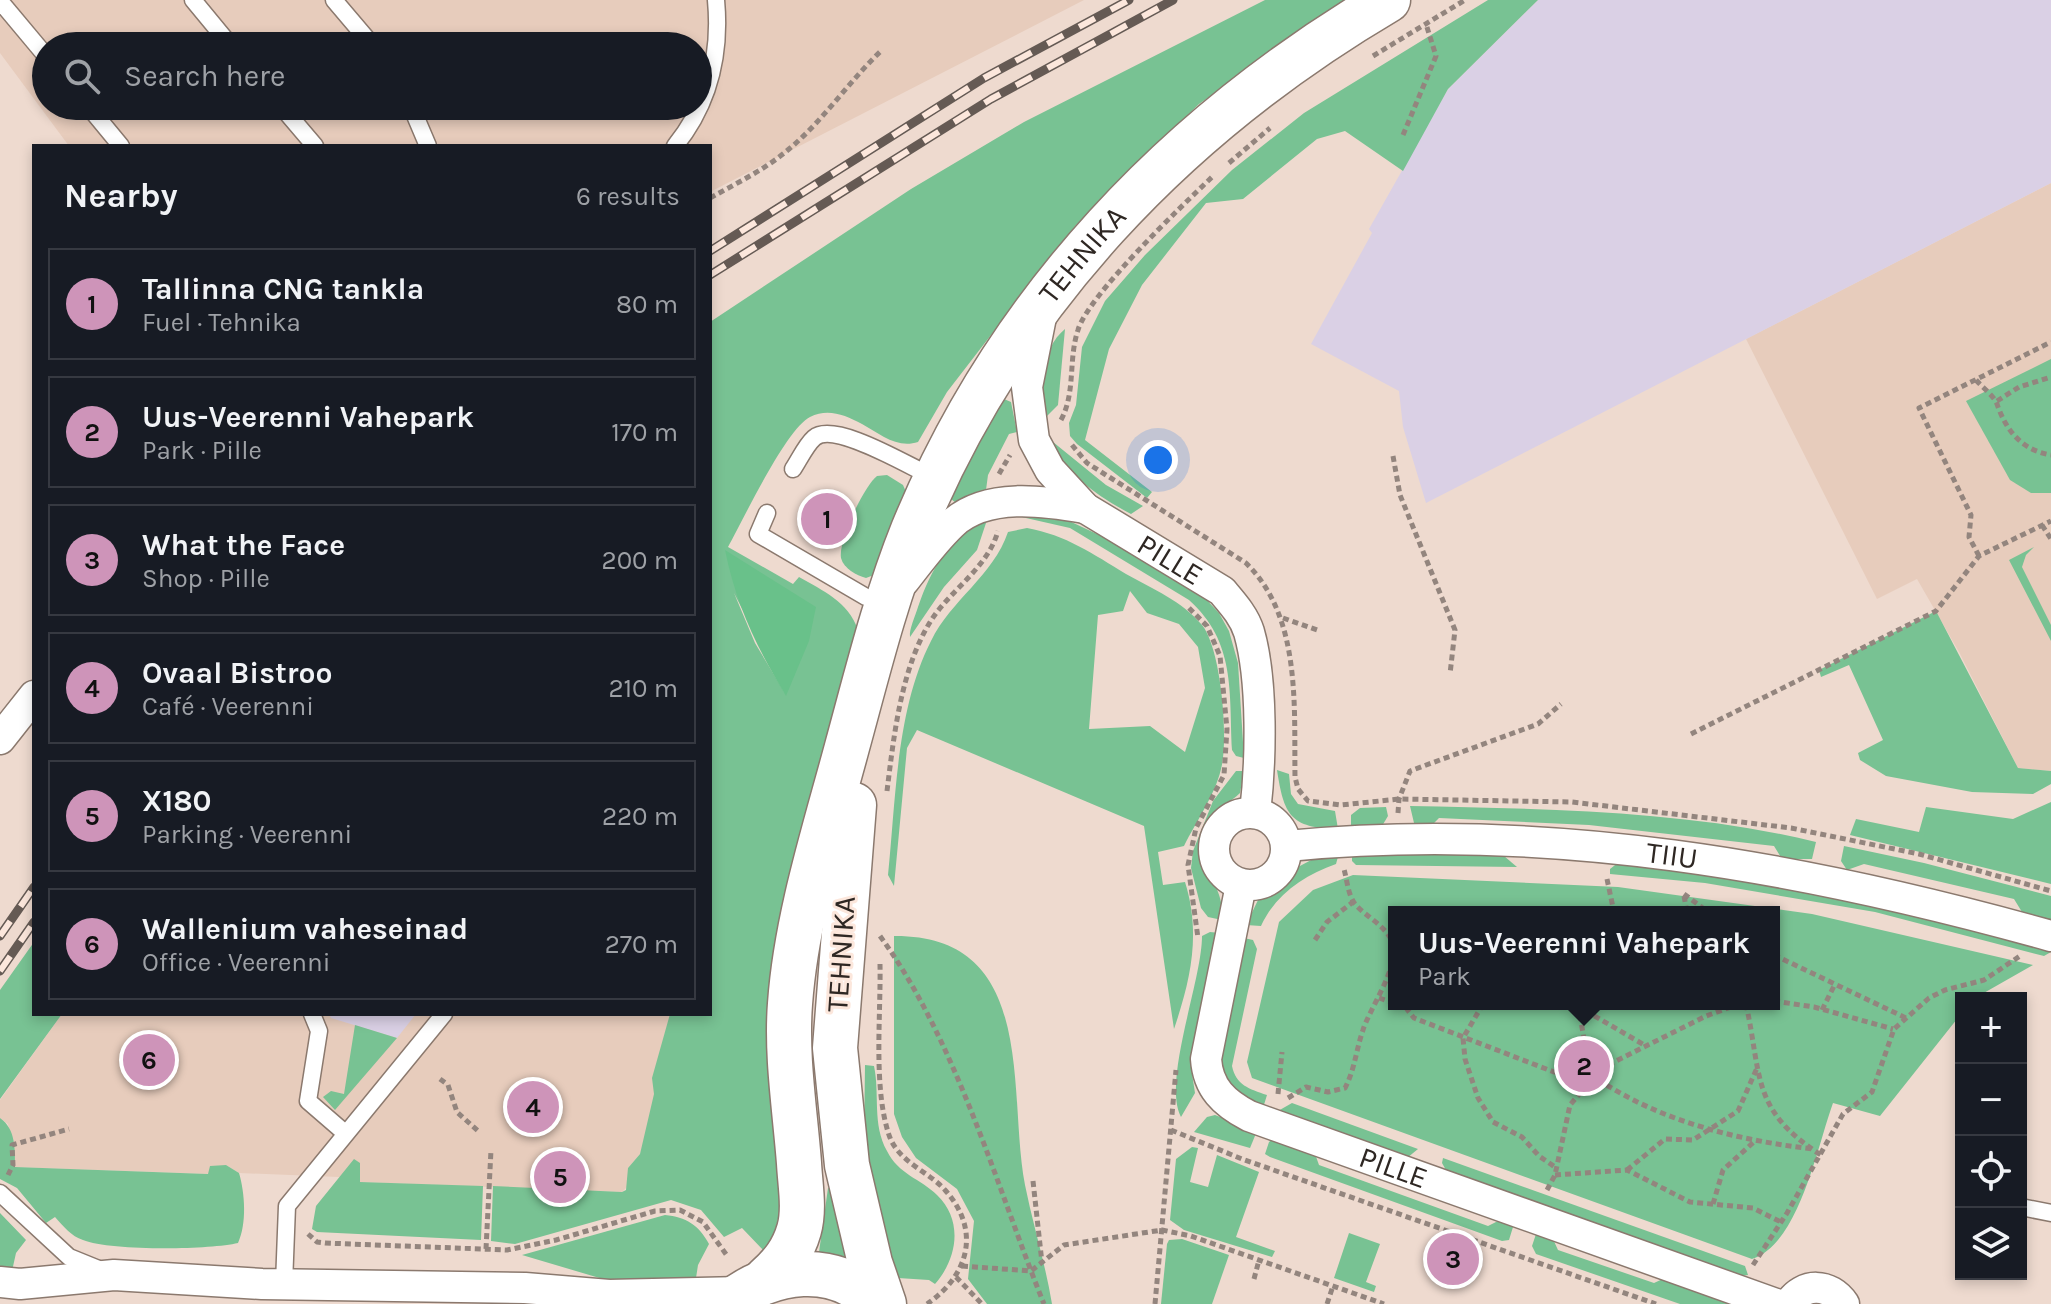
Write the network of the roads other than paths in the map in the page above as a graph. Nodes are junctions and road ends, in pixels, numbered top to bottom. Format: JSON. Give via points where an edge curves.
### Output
{"nodes":[{"id":1,"x":193,"y":0,"type":"edge"},
{"id":2,"x":334,"y":0,"type":"edge"},
{"id":3,"x":716,"y":0,"type":"edge"},
{"id":4,"x":1388,"y":0,"type":"edge"},
{"id":5,"x":0,"y":1,"type":"edge"},
{"id":6,"x":219,"y":32,"type":"edge"},
{"id":7,"x":361,"y":32,"type":"edge"},
{"id":8,"x":32,"y":39,"type":"edge"},
{"id":9,"x":712,"y":69,"type":"edge"},
{"id":10,"x":100,"y":120,"type":"edge"},
{"id":11,"x":293,"y":120,"type":"edge"},
{"id":12,"x":417,"y":120,"type":"edge"},
{"id":13,"x":694,"y":120,"type":"edge"},
{"id":14,"x":119,"y":144,"type":"edge"},
{"id":15,"x":313,"y":144,"type":"edge"},
{"id":16,"x":427,"y":144,"type":"edge"},
{"id":17,"x":676,"y":144,"type":"edge"},
{"id":18,"x":1047,"y":296,"type":"junction"},
{"id":19,"x":793,"y":469,"type":"dead end"},
{"id":20,"x":936,"y":478,"type":"junction"},
{"id":21,"x":1085,"y":508,"type":"junction"},
{"id":22,"x":767,"y":513,"type":"dead end"},
{"id":23,"x":887,"y":601,"type":"junction"},
{"id":24,"x":32,"y":698,"type":"edge"},
{"id":25,"x":4,"y":721,"type":"edge"},
{"id":26,"x":1255,"y":813,"type":"junction"},
{"id":27,"x":1287,"y":846,"type":"junction"},
{"id":28,"x":1241,"y":885,"type":"junction"},
{"id":29,"x":2051,"y":936,"type":"edge"},
{"id":30,"x":313,"y":1016,"type":"edge"},
{"id":31,"x":442,"y":1016,"type":"edge"},
{"id":32,"x":345,"y":1133,"type":"junction"},
{"id":33,"x":0,"y":1193,"type":"edge"},
{"id":34,"x":2026,"y":1208,"type":"edge"},
{"id":35,"x":2051,"y":1213,"type":"edge"},
{"id":36,"x":114,"y":1275,"type":"junction"},
{"id":37,"x":0,"y":1282,"type":"edge"},
{"id":38,"x":741,"y":1283,"type":"edge"},
{"id":39,"x":525,"y":1288,"type":"junction"},
{"id":40,"x":267,"y":1291,"type":"edge"},
{"id":41,"x":572,"y":1304,"type":"edge"},
{"id":42,"x":875,"y":1304,"type":"edge"},
{"id":43,"x":884,"y":1304,"type":"edge"},
{"id":44,"x":1776,"y":1304,"type":"edge"},
{"id":45,"x":1789,"y":1304,"type":"edge"},
{"id":46,"x":1844,"y":1304,"type":"edge"}],
"edges":[{"from":1,"to":6,"type":"lane"},
{"from":2,"to":7,"type":"lane"},
{"from":3,"to":9,"type":"lane"},
{"from":4,"to":18,"type":"main road","name":"TEHNIKA","via":[[1335,31],[1177,151],[1083,249]]},
{"from":5,"to":8,"type":"lane"},
{"from":10,"to":14,"type":"lane"},
{"from":11,"to":15,"type":"lane"},
{"from":12,"to":16,"type":"lane"},
{"from":13,"to":17,"type":"lane"},
{"from":18,"to":20,"type":"main road","name":"TEHNIKA","via":[[966,418]]},
{"from":18,"to":21,"type":"street","name":"PILLE","via":[[1027,387],[1034,440],[1050,470]]},
{"from":19,"to":20,"type":"lane","via":[[815,437],[830,431],[847,434]]},
{"from":20,"to":23,"type":"main road","name":"TEHNIKA"},
{"from":21,"to":23,"type":"street","name":"PILLE","via":[[1037,500],[975,511],[955,521]]},
{"from":21,"to":26,"type":"street","name":"PILLE","via":[[1204,576],[1239,611],[1249,631],[1255,678],[1260,764]]},
{"from":22,"to":23,"type":"lane","via":[[758,534],[866,597]]},
{"from":23,"to":38,"type":"main road","name":"TEHNIKA","via":[[810,886],[790,1005],[800,1227],[782,1265]]},
{"from":23,"to":43,"type":"main road","name":"TEHNIKA","via":[[850,829],[835,1048],[847,1165]]},
{"from":24,"to":25,"type":"street"},
{"from":26,"to":27,"type":"street","via":[[1273,820]]},
{"from":26,"to":28,"type":"street","via":[[1225,823],[1214,842],[1223,873]]},
{"from":27,"to":28,"type":"street","via":[[1274,877]]},
{"from":27,"to":29,"type":"street","name":"TIIU","via":[[1397,839],[1694,856],[1833,880]]},
{"from":28,"to":44,"type":"street","name":"PILLE","via":[[1206,1059],[1212,1086],[1223,1099],[1249,1116]]},
{"from":30,"to":32,"type":"lane","via":[[319,1031],[308,1101]]},
{"from":31,"to":32,"type":"lane"},
{"from":32,"to":40,"type":"lane","via":[[287,1206]]},
{"from":33,"to":36,"type":"lane","via":[[69,1257]]},
{"from":34,"to":35,"type":"lane"},
{"from":36,"to":37,"type":"street"},
{"from":36,"to":40,"type":"street"},
{"from":38,"to":39,"type":"street","via":[[609,1295]]},
{"from":38,"to":42,"type":"main road","via":[[793,1273],[827,1276]]},
{"from":39,"to":40,"type":"street"},
{"from":39,"to":41,"type":"street"},
{"from":45,"to":46,"type":"street","via":[[1799,1293],[1817,1287],[1835,1293]]}]}
